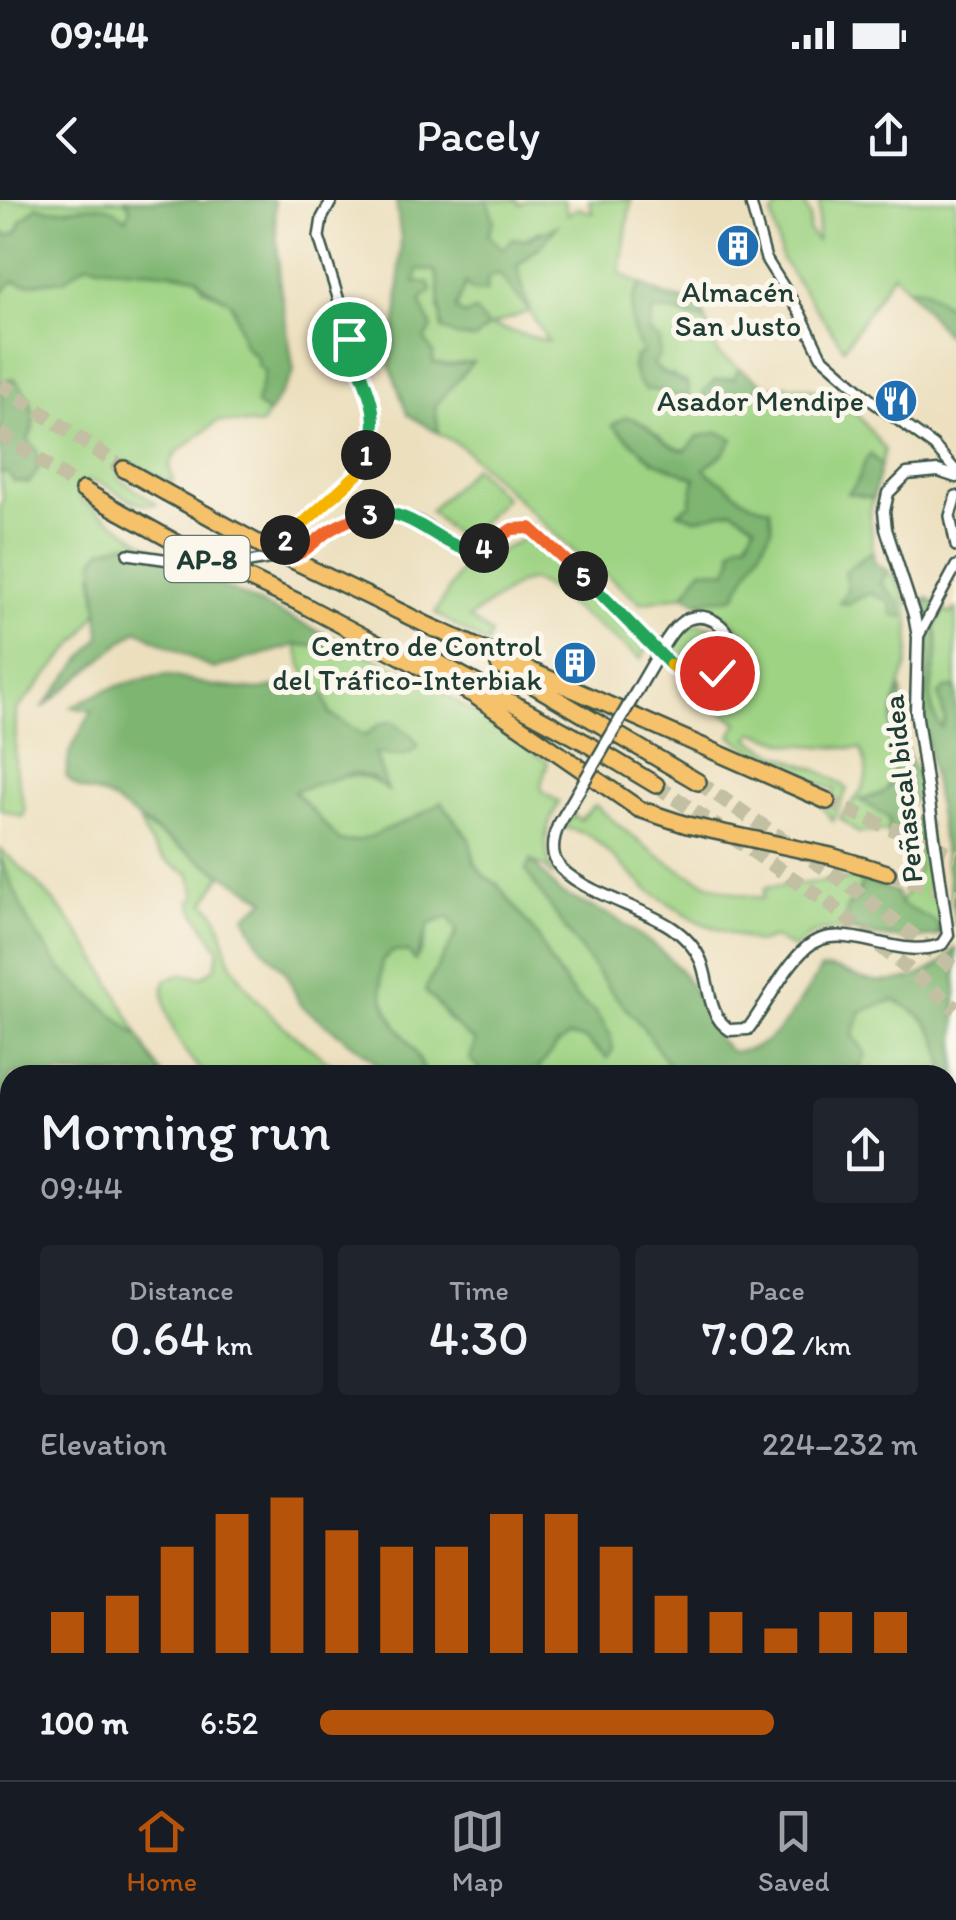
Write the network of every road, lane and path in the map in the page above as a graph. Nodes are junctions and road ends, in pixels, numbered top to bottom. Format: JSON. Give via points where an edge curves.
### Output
{"nodes":[{"id":1,"x":332,"y":200,"type":"edge"},
{"id":2,"x":750,"y":200,"type":"edge"},
{"id":3,"x":124,"y":469,"type":"tunnel mouth"},
{"id":4,"x":362,"y":470,"type":"joint"},
{"id":5,"x":956,"y":474,"type":"edge"},
{"id":6,"x":83,"y":490,"type":"tunnel mouth"},
{"id":7,"x":956,"y":496,"type":"edge"},
{"id":8,"x":956,"y":546,"type":"edge"},
{"id":9,"x":128,"y":554,"type":"dead end"},
{"id":10,"x":278,"y":557,"type":"junction"},
{"id":11,"x":956,"y":566,"type":"edge"},
{"id":12,"x":344,"y":623,"type":"junction"},
{"id":13,"x":429,"y":626,"type":"junction"},
{"id":14,"x":918,"y":637,"type":"junction"},
{"id":15,"x":698,"y":782,"type":"tunnel mouth"},
{"id":16,"x":656,"y":785,"type":"tunnel mouth"},
{"id":17,"x":827,"y":801,"type":"tunnel mouth"},
{"id":18,"x":887,"y":873,"type":"tunnel mouth"}],
"edges":[{"from":1,"to":4,"type":"street","via":[[320,239],[376,418],[368,456],[358,460]]},
{"from":2,"to":5,"type":"street","via":[[766,260],[820,356],[934,446]]},
{"from":3,"to":13,"type":"highway","number":"AP-8","bridge":true,"via":[[265,548]]},
{"from":4,"to":10,"type":"street","via":[[284,542]]},
{"from":5,"to":14,"type":"street","name":"Peñascal bidea","via":[[907,474],[888,493],[886,529]]},
{"from":6,"to":12,"type":"highway","number":"AP-8","bridge":true,"via":[[191,551]]},
{"from":7,"to":8,"type":"street","via":[[950,516]]},
{"from":9,"to":10,"type":"street","via":[[230,566]]},
{"from":10,"to":14,"type":"street","name":"Peñascal bidea","bridge":true,"via":[[296,556],[327,532],[376,512],[418,522],[468,551],[524,527],[536,531],[682,673],[710,677],[723,667],[730,645],[723,628],[703,617],[684,620],[666,641],[558,826],[553,839],[554,858],[566,874],[662,921],[692,947],[718,1020],[730,1030],[748,1028],[802,952],[822,938],[912,949],[942,944],[947,931],[916,711]]},
{"from":11,"to":14,"type":"street"},
{"from":12,"to":16,"type":"highway","number":"AP-8","via":[[510,700]]},
{"from":12,"to":18,"type":"highway","via":[[474,695],[638,809]]},
{"from":13,"to":15,"type":"highway","number":"AP-8"},
{"from":13,"to":17,"type":"highway","number":"AP-8"}]}
